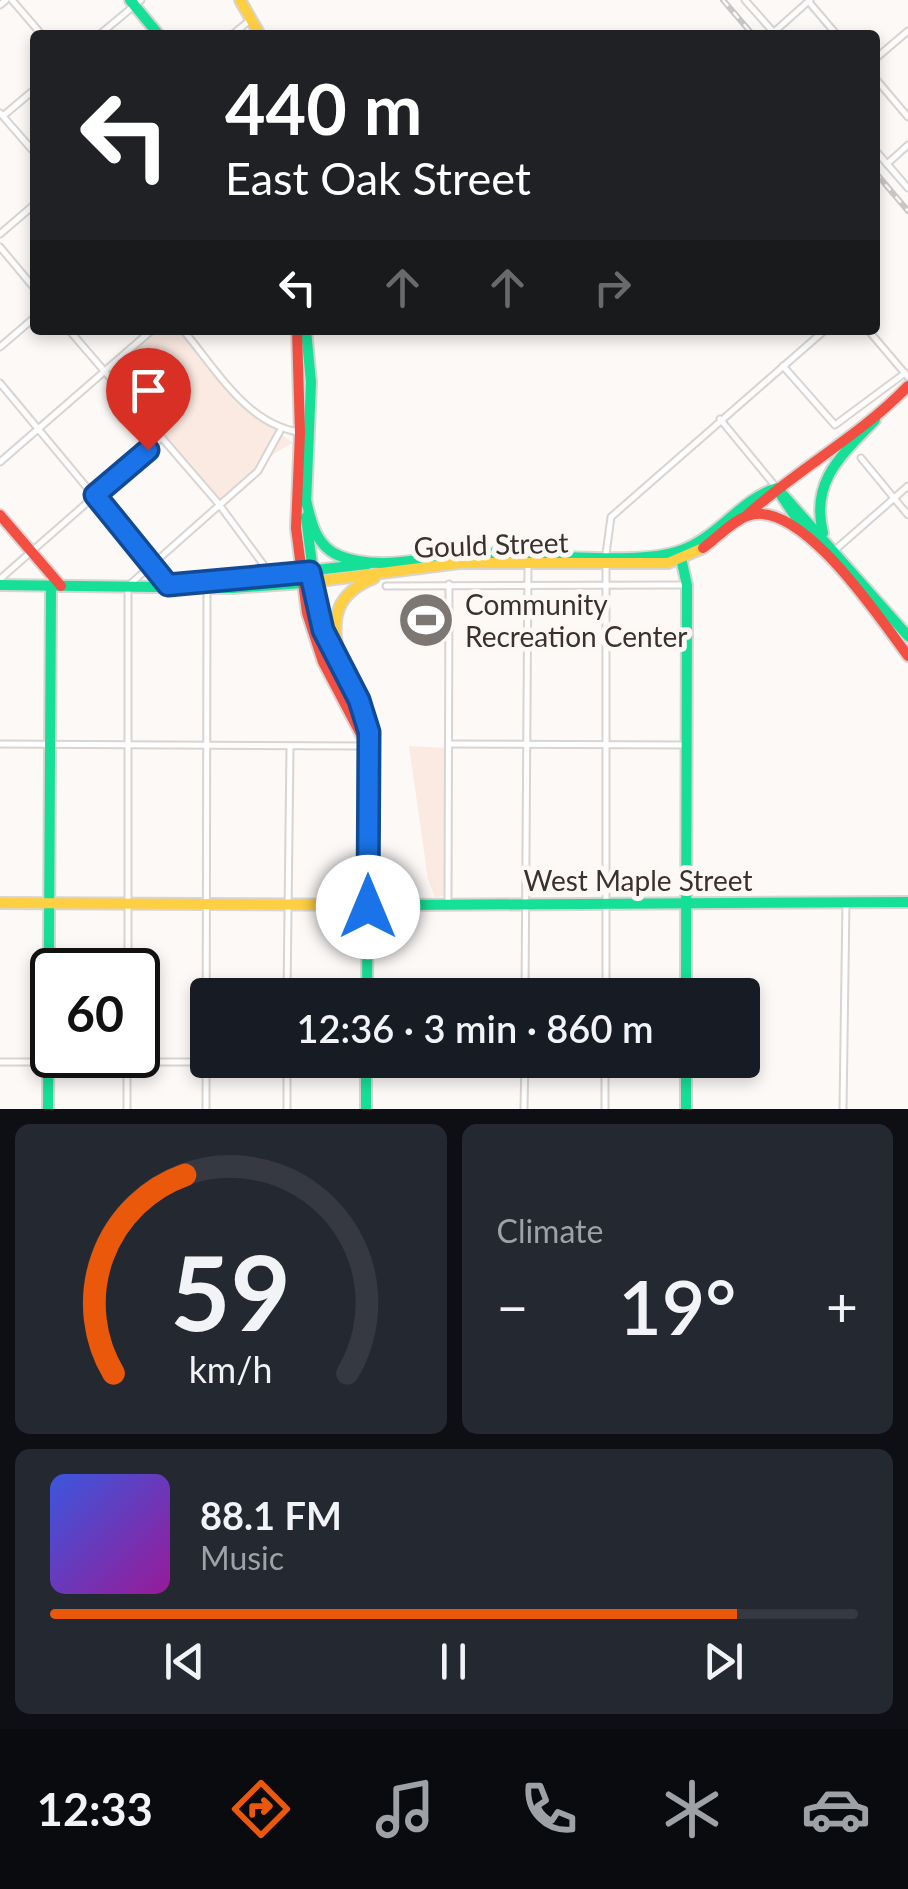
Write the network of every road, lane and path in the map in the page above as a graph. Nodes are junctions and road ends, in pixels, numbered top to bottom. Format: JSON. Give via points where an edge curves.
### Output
{"nodes":[{"id":1,"x":9,"y":0,"type":"edge"},
{"id":2,"x":240,"y":0,"type":"edge"},
{"id":3,"x":745,"y":0,"type":"edge"},
{"id":4,"x":809,"y":0,"type":"edge"},
{"id":5,"x":135,"y":2,"type":"edge"},
{"id":6,"x":0,"y":6,"type":"edge"},
{"id":7,"x":252,"y":18,"type":"junction"},
{"id":8,"x":37,"y":30,"type":"edge"},
{"id":9,"x":104,"y":30,"type":"edge"},
{"id":10,"x":155,"y":30,"type":"edge"},
{"id":11,"x":238,"y":30,"type":"edge"},
{"id":12,"x":258,"y":30,"type":"edge"},
{"id":13,"x":771,"y":30,"type":"edge"},
{"id":14,"x":779,"y":30,"type":"edge"},
{"id":15,"x":834,"y":30,"type":"edge"},
{"id":16,"x":908,"y":32,"type":"edge"},
{"id":17,"x":880,"y":55,"type":"edge"},
{"id":18,"x":880,"y":84,"type":"edge"},
{"id":19,"x":30,"y":92,"type":"edge"},
{"id":20,"x":2,"y":114,"type":"edge"},
{"id":21,"x":908,"y":118,"type":"edge"},
{"id":22,"x":908,"y":145,"type":"edge"},
{"id":23,"x":30,"y":147,"type":"edge"},
{"id":24,"x":880,"y":156,"type":"edge"},
{"id":25,"x":887,"y":164,"type":"junction"},
{"id":26,"x":908,"y":188,"type":"edge"},
{"id":27,"x":30,"y":208,"type":"edge"},
{"id":28,"x":0,"y":234,"type":"edge"},
{"id":29,"x":0,"y":247,"type":"edge"},
{"id":30,"x":30,"y":283,"type":"edge"},
{"id":31,"x":30,"y":322,"type":"edge"},
{"id":32,"x":73,"y":335,"type":"edge"},
{"id":33,"x":146,"y":335,"type":"edge"},
{"id":34,"x":187,"y":335,"type":"edge"},
{"id":35,"x":297,"y":335,"type":"edge"},
{"id":36,"x":307,"y":335,"type":"edge"},
{"id":37,"x":819,"y":335,"type":"edge"},
{"id":38,"x":872,"y":335,"type":"edge"},
{"id":39,"x":0,"y":347,"type":"edge"},
{"id":40,"x":783,"y":366,"type":"junction"},
{"id":41,"x":104,"y":372,"type":"junction"},
{"id":42,"x":907,"y":375,"type":"edge"},
{"id":43,"x":0,"y":383,"type":"edge"},
{"id":44,"x":906,"y":393,"type":"edge"},
{"id":45,"x":720,"y":419,"type":"junction"},
{"id":46,"x":875,"y":420,"type":"junction"},
{"id":47,"x":39,"y":429,"type":"junction"},
{"id":48,"x":280,"y":431,"type":"junction"},
{"id":49,"x":304,"y":433,"type":"junction"},
{"id":50,"x":161,"y":438,"type":"junction"},
{"id":51,"x":861,"y":458,"type":"dead end"},
{"id":52,"x":0,"y":462,"type":"edge"},
{"id":53,"x":908,"y":486,"type":"edge"},
{"id":54,"x":776,"y":488,"type":"junction"},
{"id":55,"x":95,"y":495,"type":"junction"},
{"id":56,"x":894,"y":498,"type":"junction"},
{"id":57,"x":306,"y":500,"type":"junction"},
{"id":58,"x":218,"y":504,"type":"junction"},
{"id":59,"x":748,"y":514,"type":"junction"},
{"id":60,"x":0,"y":515,"type":"edge"},
{"id":61,"x":908,"y":515,"type":"edge"},
{"id":62,"x":805,"y":531,"type":"junction"},
{"id":63,"x":824,"y":537,"type":"junction"},
{"id":64,"x":835,"y":550,"type":"junction"},
{"id":65,"x":31,"y":552,"type":"junction"},
{"id":66,"x":680,"y":556,"type":"junction"},
{"id":67,"x":606,"y":558,"type":"junction"},
{"id":68,"x":151,"y":561,"type":"junction"},
{"id":69,"x":394,"y":562,"type":"junction"},
{"id":70,"x":528,"y":562,"type":"junction"},
{"id":71,"x":263,"y":564,"type":"dead end"},
{"id":72,"x":412,"y":569,"type":"junction"},
{"id":73,"x":306,"y":577,"type":"junction"},
{"id":74,"x":0,"y":582,"type":"edge"},
{"id":75,"x":449,"y":584,"type":"junction"},
{"id":76,"x":528,"y":584,"type":"junction"},
{"id":77,"x":168,"y":585,"type":"junction"},
{"id":78,"x":207,"y":585,"type":"junction"},
{"id":79,"x":608,"y":585,"type":"junction"},
{"id":80,"x":687,"y":585,"type":"junction"},
{"id":81,"x":56,"y":586,"type":"junction"},
{"id":82,"x":128,"y":586,"type":"junction"},
{"id":83,"x":386,"y":586,"type":"dead end"},
{"id":84,"x":908,"y":636,"type":"edge"},
{"id":85,"x":908,"y":656,"type":"edge"},
{"id":86,"x":344,"y":670,"type":"junction"},
{"id":87,"x":0,"y":744,"type":"edge"},
{"id":88,"x":50,"y":744,"type":"junction"},
{"id":89,"x":129,"y":744,"type":"junction"},
{"id":90,"x":207,"y":744,"type":"junction"},
{"id":91,"x":449,"y":744,"type":"junction"},
{"id":92,"x":526,"y":744,"type":"junction"},
{"id":93,"x":608,"y":744,"type":"junction"},
{"id":94,"x":687,"y":745,"type":"junction"},
{"id":95,"x":290,"y":746,"type":"junction"},
{"id":96,"x":367,"y":746,"type":"junction"},
{"id":97,"x":448,"y":902,"type":"junction"},
{"id":98,"x":686,"y":902,"type":"junction"},
{"id":99,"x":846,"y":902,"type":"junction"},
{"id":100,"x":908,"y":902,"type":"edge"},
{"id":101,"x":0,"y":903,"type":"edge"},
{"id":102,"x":52,"y":903,"type":"junction"},
{"id":103,"x":128,"y":903,"type":"junction"},
{"id":104,"x":526,"y":903,"type":"junction"},
{"id":105,"x":607,"y":903,"type":"junction"},
{"id":106,"x":207,"y":904,"type":"junction"},
{"id":107,"x":287,"y":906,"type":"junction"},
{"id":108,"x":368,"y":907,"type":"junction"},
{"id":109,"x":51,"y":948,"type":"edge"},
{"id":110,"x":128,"y":948,"type":"edge"},
{"id":111,"x":207,"y":978,"type":"edge"},
{"id":112,"x":287,"y":978,"type":"edge"},
{"id":113,"x":367,"y":978,"type":"edge"},
{"id":114,"x":525,"y":978,"type":"edge"},
{"id":115,"x":606,"y":978,"type":"edge"},
{"id":116,"x":686,"y":978,"type":"edge"},
{"id":117,"x":160,"y":1060,"type":"edge"},
{"id":118,"x":190,"y":1061,"type":"edge"},
{"id":119,"x":0,"y":1062,"type":"edge"},
{"id":120,"x":30,"y":1062,"type":"edge"},
{"id":121,"x":48,"y":1078,"type":"edge"},
{"id":122,"x":127,"y":1078,"type":"edge"},
{"id":123,"x":206,"y":1078,"type":"edge"},
{"id":124,"x":288,"y":1078,"type":"edge"},
{"id":125,"x":366,"y":1078,"type":"edge"},
{"id":126,"x":524,"y":1078,"type":"edge"},
{"id":127,"x":606,"y":1078,"type":"edge"},
{"id":128,"x":686,"y":1078,"type":"edge"},
{"id":129,"x":48,"y":1109,"type":"edge"},
{"id":130,"x":127,"y":1109,"type":"edge"},
{"id":131,"x":206,"y":1109,"type":"edge"},
{"id":132,"x":287,"y":1109,"type":"edge"},
{"id":133,"x":366,"y":1109,"type":"edge"},
{"id":134,"x":524,"y":1109,"type":"edge"},
{"id":135,"x":605,"y":1109,"type":"edge"},
{"id":136,"x":686,"y":1109,"type":"edge"},
{"id":137,"x":844,"y":1109,"type":"edge"}],
"edges":[{"from":1,"to":6,"type":"street"},
{"from":1,"to":8,"type":"street"},
{"from":2,"to":7,"type":"main road"},
{"from":3,"to":13,"type":"street"},
{"from":4,"to":14,"type":"street"},
{"from":4,"to":15,"type":"street"},
{"from":5,"to":9,"type":"street"},
{"from":5,"to":10,"type":"main road"},
{"from":7,"to":11,"type":"street"},
{"from":7,"to":12,"type":"main road"},
{"from":16,"to":17,"type":"street"},
{"from":18,"to":21,"type":"street"},
{"from":19,"to":20,"type":"street"},
{"from":20,"to":23,"type":"street"},
{"from":22,"to":25,"type":"street"},
{"from":24,"to":25,"type":"street"},
{"from":25,"to":26,"type":"street"},
{"from":27,"to":28,"type":"street"},
{"from":29,"to":30,"type":"street"},
{"from":31,"to":39,"type":"street"},
{"from":32,"to":41,"type":"street"},
{"from":33,"to":41,"type":"street"},
{"from":34,"to":48,"type":"street","via":[[260,419]]},
{"from":35,"to":49,"type":"main road"},
{"from":36,"to":49,"type":"main road","via":[[311,372]]},
{"from":37,"to":40,"type":"street"},
{"from":38,"to":42,"type":"street"},
{"from":40,"to":42,"type":"street","via":[[835,425]]},
{"from":40,"to":45,"type":"street"},
{"from":41,"to":47,"type":"street"},
{"from":41,"to":50,"type":"street"},
{"from":43,"to":47,"type":"street"},
{"from":44,"to":46,"type":"main road"},
{"from":45,"to":54,"type":"street"},
{"from":45,"to":67,"type":"street","via":[[618,506],[610,517]]},
{"from":46,"to":54,"type":"main road"},
{"from":46,"to":63,"type":"main road","via":[[816,493]]},
{"from":47,"to":52,"type":"street"},
{"from":47,"to":55,"type":"street"},
{"from":48,"to":49,"type":"street"},
{"from":48,"to":58,"type":"street","via":[[266,462]]},
{"from":49,"to":57,"type":"main road"},
{"from":49,"to":73,"type":"main road","via":[[296,528]]},
{"from":50,"to":55,"type":"street"},
{"from":50,"to":58,"type":"street"},
{"from":51,"to":56,"type":"street"},
{"from":53,"to":56,"type":"street"},
{"from":54,"to":59,"type":"main road"},
{"from":54,"to":62,"type":"main road"},
{"from":54,"to":63,"type":"main road"},
{"from":54,"to":66,"type":"main road"},
{"from":55,"to":65,"type":"street"},
{"from":55,"to":68,"type":"street"},
{"from":56,"to":61,"type":"street"},
{"from":56,"to":64,"type":"street"},
{"from":57,"to":69,"type":"main road","via":[[314,531],[328,550]]},
{"from":57,"to":73,"type":"main road"},
{"from":58,"to":68,"type":"street"},
{"from":58,"to":71,"type":"street"},
{"from":59,"to":62,"type":"main road","via":[[773,512]]},
{"from":59,"to":66,"type":"main road","via":[[700,554]]},
{"from":60,"to":65,"type":"main road"},
{"from":62,"to":85,"type":"main road"},
{"from":63,"to":64,"type":"main road"},
{"from":64,"to":84,"type":"main road"},
{"from":65,"to":74,"type":"street"},
{"from":65,"to":81,"type":"main road"},
{"from":66,"to":67,"type":"main road","name":"Gould Street"},
{"from":66,"to":80,"type":"main road"},
{"from":67,"to":69,"type":"main road","name":"Gould Street","via":[[475,553]]},
{"from":67,"to":70,"type":"main road","name":"Gould Street"},
{"from":67,"to":79,"type":"street"},
{"from":68,"to":77,"type":"street"},
{"from":68,"to":82,"type":"street"},
{"from":69,"to":73,"type":"main road","name":"Gould Street"},
{"from":70,"to":72,"type":"main road","name":"Gould Street"},
{"from":70,"to":76,"type":"street"},
{"from":72,"to":73,"type":"main road","name":"Gould Street"},
{"from":72,"to":86,"type":"main road","via":[[362,582],[340,598],[332,630]]},
{"from":73,"to":78,"type":"main road"},
{"from":73,"to":86,"type":"main road"},
{"from":73,"to":96,"type":"main road","via":[[317,647]]},
{"from":74,"to":81,"type":"main road"},
{"from":75,"to":76,"type":"street"},
{"from":75,"to":83,"type":"street"},
{"from":75,"to":91,"type":"street"},
{"from":76,"to":79,"type":"street"},
{"from":76,"to":92,"type":"street"},
{"from":77,"to":78,"type":"main road"},
{"from":77,"to":82,"type":"main road"},
{"from":78,"to":90,"type":"street"},
{"from":79,"to":80,"type":"street"},
{"from":79,"to":93,"type":"street"},
{"from":80,"to":94,"type":"main road"},
{"from":81,"to":82,"type":"main road"},
{"from":81,"to":88,"type":"main road"},
{"from":82,"to":89,"type":"street"},
{"from":86,"to":96,"type":"main road","via":[[364,710]]},
{"from":87,"to":88,"type":"street"},
{"from":88,"to":89,"type":"street"},
{"from":88,"to":102,"type":"main road"},
{"from":89,"to":90,"type":"street"},
{"from":89,"to":103,"type":"street"},
{"from":90,"to":95,"type":"street"},
{"from":90,"to":106,"type":"street"},
{"from":91,"to":92,"type":"street"},
{"from":91,"to":97,"type":"street"},
{"from":92,"to":93,"type":"street"},
{"from":92,"to":104,"type":"street"},
{"from":93,"to":94,"type":"street"},
{"from":93,"to":105,"type":"street"},
{"from":94,"to":98,"type":"main road"},
{"from":95,"to":96,"type":"street"},
{"from":95,"to":107,"type":"street"},
{"from":96,"to":108,"type":"main road"},
{"from":97,"to":104,"type":"main road","name":"West Maple Street"},
{"from":97,"to":108,"type":"main road","name":"West Maple Street"},
{"from":98,"to":99,"type":"main road","name":"West Maple Street"},
{"from":98,"to":105,"type":"main road","name":"West Maple Street"},
{"from":98,"to":116,"type":"main road"},
{"from":99,"to":100,"type":"main road","name":"West Maple Street"},
{"from":99,"to":137,"type":"street"},
{"from":101,"to":102,"type":"main road","name":"West Maple Street"},
{"from":102,"to":103,"type":"main road","name":"West Maple Street"},
{"from":102,"to":109,"type":"main road"},
{"from":103,"to":106,"type":"main road","name":"West Maple Street"},
{"from":103,"to":110,"type":"street"},
{"from":104,"to":105,"type":"main road","name":"West Maple Street"},
{"from":104,"to":114,"type":"street"},
{"from":105,"to":115,"type":"street"},
{"from":106,"to":107,"type":"main road","name":"West Maple Street"},
{"from":106,"to":111,"type":"street"},
{"from":107,"to":108,"type":"main road","name":"West Maple Street"},
{"from":107,"to":112,"type":"street"},
{"from":108,"to":113,"type":"main road"},
{"from":117,"to":118,"type":"street"},
{"from":119,"to":120,"type":"street"},
{"from":121,"to":129,"type":"main road"},
{"from":122,"to":130,"type":"street"},
{"from":123,"to":131,"type":"street"},
{"from":124,"to":132,"type":"street"},
{"from":125,"to":133,"type":"main road"},
{"from":126,"to":134,"type":"street"},
{"from":127,"to":135,"type":"street"},
{"from":128,"to":136,"type":"main road"}]}
